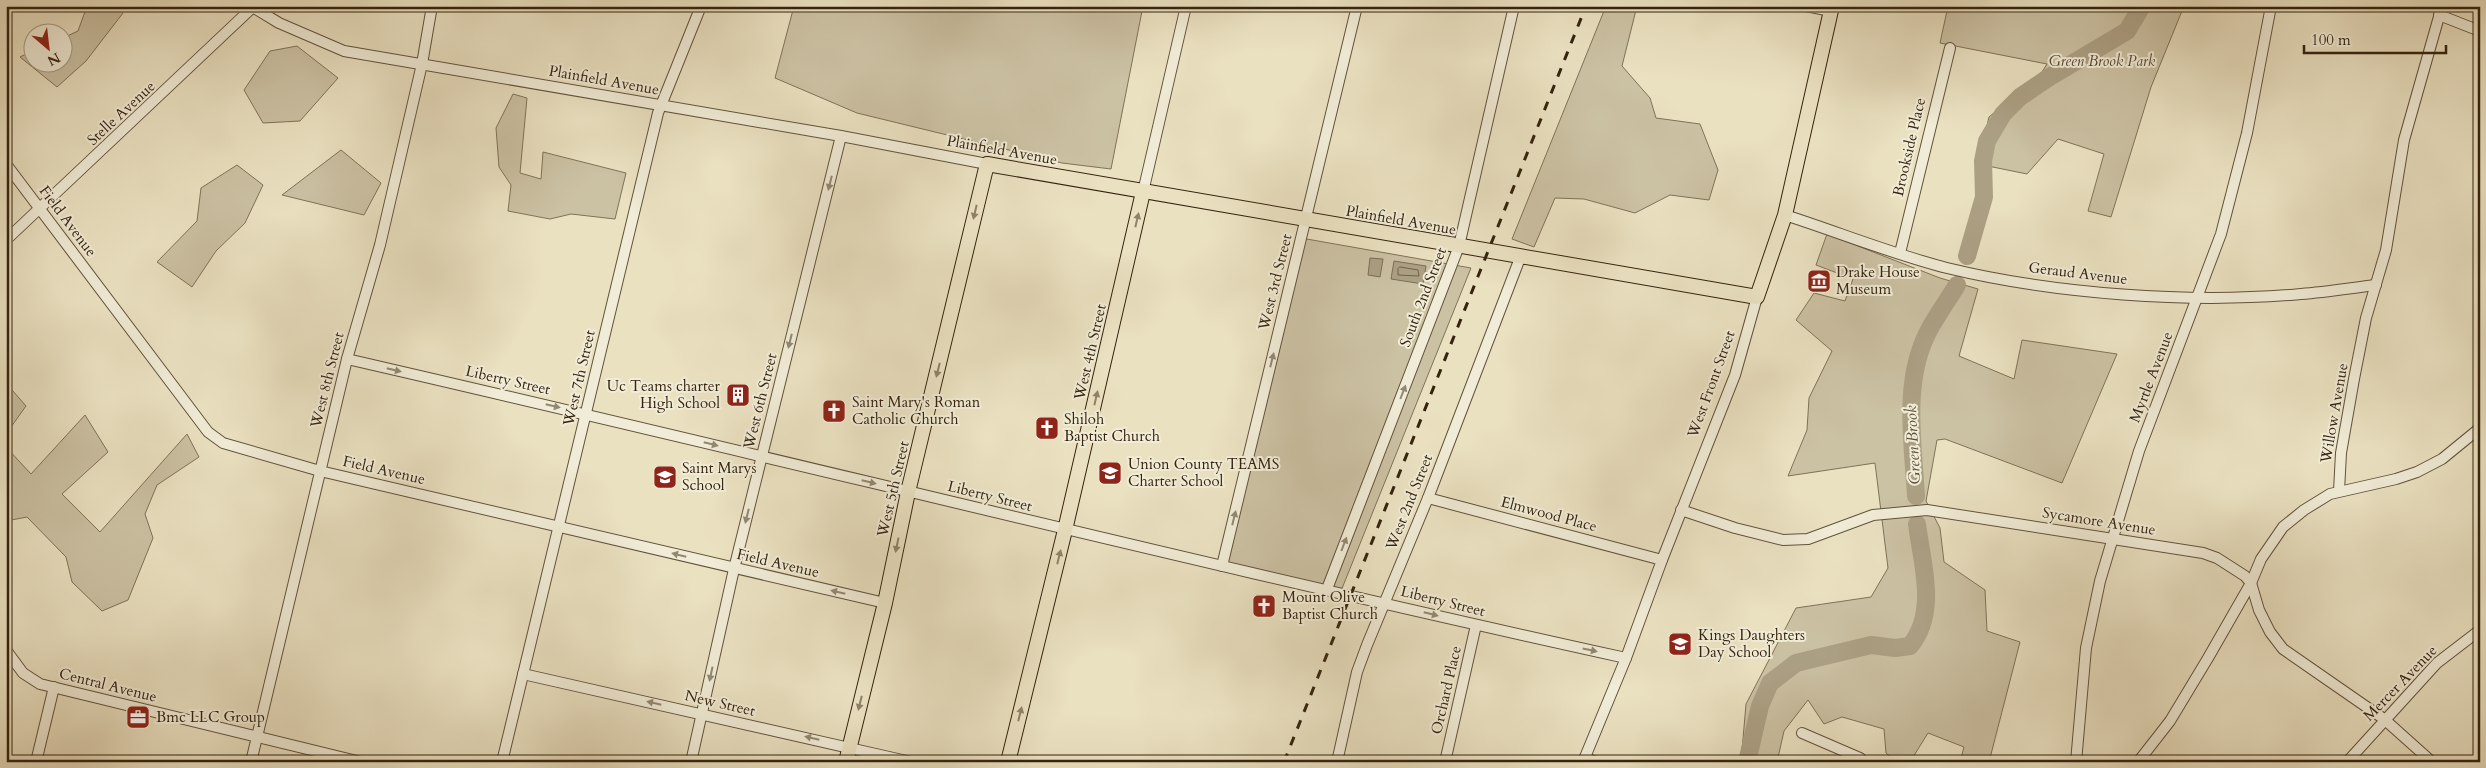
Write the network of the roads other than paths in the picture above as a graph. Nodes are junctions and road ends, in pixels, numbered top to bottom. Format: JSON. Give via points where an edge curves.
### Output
{"nodes":[{"id":1,"x":432,"y":6,"type":"edge"},
{"id":2,"x":701,"y":6,"type":"edge"},
{"id":3,"x":1186,"y":6,"type":"edge"},
{"id":4,"x":1357,"y":6,"type":"edge"},
{"id":5,"x":1514,"y":6,"type":"edge"},
{"id":6,"x":1806,"y":6,"type":"edge"},
{"id":7,"x":2271,"y":6,"type":"edge"},
{"id":8,"x":253,"y":7,"type":"edge"},
{"id":9,"x":1832,"y":8,"type":"edge"},
{"id":10,"x":2440,"y":11,"type":"edge"},
{"id":11,"x":2480,"y":30,"type":"edge"},
{"id":12,"x":1950,"y":48,"type":"dead end"},
{"id":13,"x":422,"y":64,"type":"junction"},
{"id":14,"x":661,"y":106,"type":"junction"},
{"id":15,"x":841,"y":136,"type":"junction"},
{"id":16,"x":6,"y":164,"type":"edge"},
{"id":17,"x":987,"y":164,"type":"junction"},
{"id":18,"x":1143,"y":192,"type":"junction"},
{"id":19,"x":40,"y":210,"type":"junction"},
{"id":20,"x":1784,"y":215,"type":"junction"},
{"id":21,"x":1306,"y":220,"type":"junction"},
{"id":22,"x":6,"y":240,"type":"edge"},
{"id":23,"x":1459,"y":246,"type":"junction"},
{"id":24,"x":1900,"y":253,"type":"junction"},
{"id":25,"x":1520,"y":258,"type":"junction"},
{"id":26,"x":2376,"y":284,"type":"junction"},
{"id":27,"x":1757,"y":297,"type":"junction"},
{"id":28,"x":2198,"y":297,"type":"junction"},
{"id":29,"x":347,"y":359,"type":"junction"},
{"id":30,"x":586,"y":413,"type":"junction"},
{"id":31,"x":2480,"y":428,"type":"edge"},
{"id":32,"x":762,"y":457,"type":"junction"},
{"id":33,"x":320,"y":471,"type":"junction"},
{"id":34,"x":2339,"y":491,"type":"junction"},
{"id":35,"x":908,"y":492,"type":"junction"},
{"id":36,"x":1428,"y":498,"type":"junction"},
{"id":37,"x":1681,"y":510,"type":"junction"},
{"id":38,"x":559,"y":525,"type":"junction"},
{"id":39,"x":1065,"y":530,"type":"junction"},
{"id":40,"x":2114,"y":539,"type":"junction"},
{"id":41,"x":1662,"y":560,"type":"junction"},
{"id":42,"x":1222,"y":566,"type":"junction"},
{"id":43,"x":734,"y":569,"type":"junction"},
{"id":44,"x":2250,"y":583,"type":"junction"},
{"id":45,"x":1327,"y":589,"type":"junction"},
{"id":46,"x":1384,"y":602,"type":"junction"},
{"id":47,"x":885,"y":603,"type":"junction"},
{"id":48,"x":1476,"y":625,"type":"junction"},
{"id":49,"x":2480,"y":630,"type":"edge"},
{"id":50,"x":6,"y":650,"type":"edge"},
{"id":51,"x":1626,"y":658,"type":"junction"},
{"id":52,"x":523,"y":674,"type":"junction"},
{"id":53,"x":54,"y":687,"type":"junction"},
{"id":54,"x":703,"y":714,"type":"junction"},
{"id":55,"x":2384,"y":719,"type":"junction"},
{"id":56,"x":1802,"y":733,"type":"dead end"},
{"id":57,"x":257,"y":736,"type":"junction"},
{"id":58,"x":849,"y":747,"type":"junction"},
{"id":59,"x":1584,"y":760,"type":"edge"},
{"id":60,"x":36,"y":762,"type":"edge"},
{"id":61,"x":251,"y":762,"type":"edge"},
{"id":62,"x":361,"y":762,"type":"edge"},
{"id":63,"x":502,"y":762,"type":"edge"},
{"id":64,"x":691,"y":762,"type":"edge"},
{"id":65,"x":846,"y":762,"type":"edge"},
{"id":66,"x":911,"y":762,"type":"edge"},
{"id":67,"x":1008,"y":762,"type":"edge"},
{"id":68,"x":1336,"y":762,"type":"edge"},
{"id":69,"x":1445,"y":762,"type":"edge"},
{"id":70,"x":1596,"y":762,"type":"edge"},
{"id":71,"x":1859,"y":762,"type":"edge"},
{"id":72,"x":2076,"y":762,"type":"edge"},
{"id":73,"x":2138,"y":762,"type":"edge"},
{"id":74,"x":2347,"y":762,"type":"edge"},
{"id":75,"x":2432,"y":762,"type":"edge"}],
"edges":[{"from":1,"to":13,"type":"street","name":"West 8th Street"},
{"from":2,"to":14,"type":"street","name":"West 7th Street"},
{"from":3,"to":18,"type":"street","name":"West 4th Street"},
{"from":4,"to":21,"type":"street","name":"West 3rd Street"},
{"from":5,"to":23,"type":"street","name":"South 2nd Street"},
{"from":6,"to":9,"type":"street"},
{"from":7,"to":28,"type":"street","name":"Myrtle Avenue","via":[[2247,134],[2221,234]]},
{"from":8,"to":13,"type":"street","name":"Plainfield Avenue","via":[[344,51]]},
{"from":8,"to":19,"type":"street","name":"Stelle Avenue"},
{"from":9,"to":20,"type":"main road","name":"West Front Street"},
{"from":10,"to":11,"type":"street"},
{"from":10,"to":26,"type":"street","name":"Willow Avenue","via":[[2404,140],[2386,250]]},
{"from":12,"to":24,"type":"street","name":"Brookside Place"},
{"from":13,"to":14,"type":"street","name":"Plainfield Avenue"},
{"from":13,"to":29,"type":"street","name":"West 8th Street","via":[[380,245]]},
{"from":14,"to":15,"type":"street","name":"Plainfield Avenue"},
{"from":14,"to":30,"type":"street","name":"West 7th Street"},
{"from":15,"to":17,"type":"street","name":"Plainfield Avenue"},
{"from":15,"to":32,"type":"street","name":"West 6th Street","one_way":true},
{"from":16,"to":19,"type":"street","name":"Field Avenue"},
{"from":17,"to":18,"type":"main road","name":"Plainfield Avenue"},
{"from":17,"to":35,"type":"main road","name":"West 5th Street","one_way":true},
{"from":18,"to":21,"type":"main road","name":"Plainfield Avenue"},
{"from":39,"to":18,"type":"main road","name":"West 4th Street","one_way":true},
{"from":19,"to":22,"type":"street","name":"Stelle Avenue"},
{"from":19,"to":33,"type":"street","name":"Field Avenue","via":[[215,438],[223,444]]},
{"from":20,"to":24,"type":"street","name":"Geraud Avenue"},
{"from":20,"to":27,"type":"main road","name":"West Front Street"},
{"from":21,"to":23,"type":"main road","name":"Plainfield Avenue"},
{"from":42,"to":21,"type":"street","name":"West 3rd Street","one_way":true},
{"from":23,"to":25,"type":"main road","name":"Plainfield Avenue"},
{"from":45,"to":23,"type":"street","name":"South 2nd Street","one_way":true},
{"from":24,"to":28,"type":"street","name":"Geraud Avenue","via":[[1946,268],[2064,288]]},
{"from":25,"to":27,"type":"main road","name":"Plainfield Avenue"},
{"from":25,"to":36,"type":"street","name":"West 2nd Street"},
{"from":26,"to":28,"type":"street","name":"Geraud Avenue","via":[[2300,294]]},
{"from":26,"to":34,"type":"street","name":"Willow Avenue","via":[[2354,380],[2341,454]]},
{"from":27,"to":37,"type":"street","name":"West Front Street","via":[[1735,375]]},
{"from":28,"to":40,"type":"street","name":"Myrtle Avenue","via":[[2139,451]]},
{"from":29,"to":30,"type":"street","name":"Liberty Street","one_way":true},
{"from":29,"to":33,"type":"street","name":"West 8th Street"},
{"from":30,"to":32,"type":"street","name":"Liberty Street","one_way":true},
{"from":30,"to":38,"type":"street","name":"West 7th Street"},
{"from":31,"to":34,"type":"street","via":[[2442,459],[2417,472]]},
{"from":32,"to":35,"type":"street","name":"Liberty Street","one_way":true},
{"from":32,"to":43,"type":"street","name":"West 6th Street","one_way":true},
{"from":33,"to":38,"type":"street","name":"Field Avenue"},
{"from":33,"to":57,"type":"street","name":"West 8th Street"},
{"from":34,"to":44,"type":"street","via":[[2304,510],[2283,527],[2261,559]]},
{"from":35,"to":39,"type":"street","name":"Liberty Street"},
{"from":35,"to":47,"type":"main road","name":"West 5th Street","one_way":true},
{"from":36,"to":41,"type":"street","name":"Elmwood Place"},
{"from":36,"to":46,"type":"street","name":"West 2nd Street"},
{"from":37,"to":40,"type":"street","name":"Sycamore Avenue","via":[[1735,528],[1795,541],[1873,515],[1906,510],[1927,510]]},
{"from":37,"to":41,"type":"street","name":"West Front Street"},
{"from":43,"to":38,"type":"street","name":"Field Avenue","one_way":true},
{"from":38,"to":52,"type":"street","name":"West 7th Street"},
{"from":39,"to":42,"type":"street","name":"Liberty Street"},
{"from":67,"to":39,"type":"main road","name":"West 4th Street","one_way":true},
{"from":40,"to":44,"type":"street","name":"Sycamore Avenue","via":[[2202,553],[2217,558],[2245,576]]},
{"from":40,"to":72,"type":"street","name":"Myrtle Avenue","via":[[2100,581],[2086,648]]},
{"from":41,"to":51,"type":"street","name":"West Front Street"},
{"from":42,"to":45,"type":"street","name":"Liberty Street"},
{"from":47,"to":43,"type":"street","name":"Field Avenue","one_way":true},
{"from":43,"to":54,"type":"street","name":"West 6th Street","one_way":true},
{"from":44,"to":55,"type":"street","via":[[2259,610],[2283,649]]},
{"from":44,"to":73,"type":"street","via":[[2170,721]]},
{"from":45,"to":46,"type":"street","name":"Liberty Street"},
{"from":46,"to":48,"type":"street","name":"Liberty Street","one_way":true},
{"from":46,"to":68,"type":"street","name":"West 2nd Street","via":[[1357,672]]},
{"from":47,"to":58,"type":"main road","name":"West 5th Street","one_way":true},
{"from":48,"to":51,"type":"street","name":"Liberty Street","one_way":true},
{"from":48,"to":69,"type":"street","name":"Orchard Place"},
{"from":49,"to":55,"type":"street","name":"Mercer Avenue","via":[[2436,664]]},
{"from":50,"to":53,"type":"street","name":"Central Avenue","via":[[23,673],[40,684]]},
{"from":51,"to":59,"type":"street","name":"West Front Street"},
{"from":54,"to":52,"type":"street","name":"New Street","one_way":true},
{"from":52,"to":63,"type":"street","name":"West 7th Street"},
{"from":53,"to":57,"type":"street","name":"Central Avenue"},
{"from":53,"to":60,"type":"street"},
{"from":58,"to":54,"type":"street","name":"New Street","one_way":true},
{"from":54,"to":64,"type":"street","name":"West 6th Street"},
{"from":55,"to":74,"type":"street","name":"Mercer Avenue"},
{"from":55,"to":75,"type":"street"},
{"from":56,"to":71,"type":"street","via":[[1860,758]]},
{"from":57,"to":61,"type":"street","name":"West 8th Street"},
{"from":57,"to":62,"type":"street","name":"Central Avenue"},
{"from":58,"to":65,"type":"main road","name":"West 5th Street"},
{"from":58,"to":66,"type":"street","name":"New Street"},
{"from":59,"to":70,"type":"street"}]}
